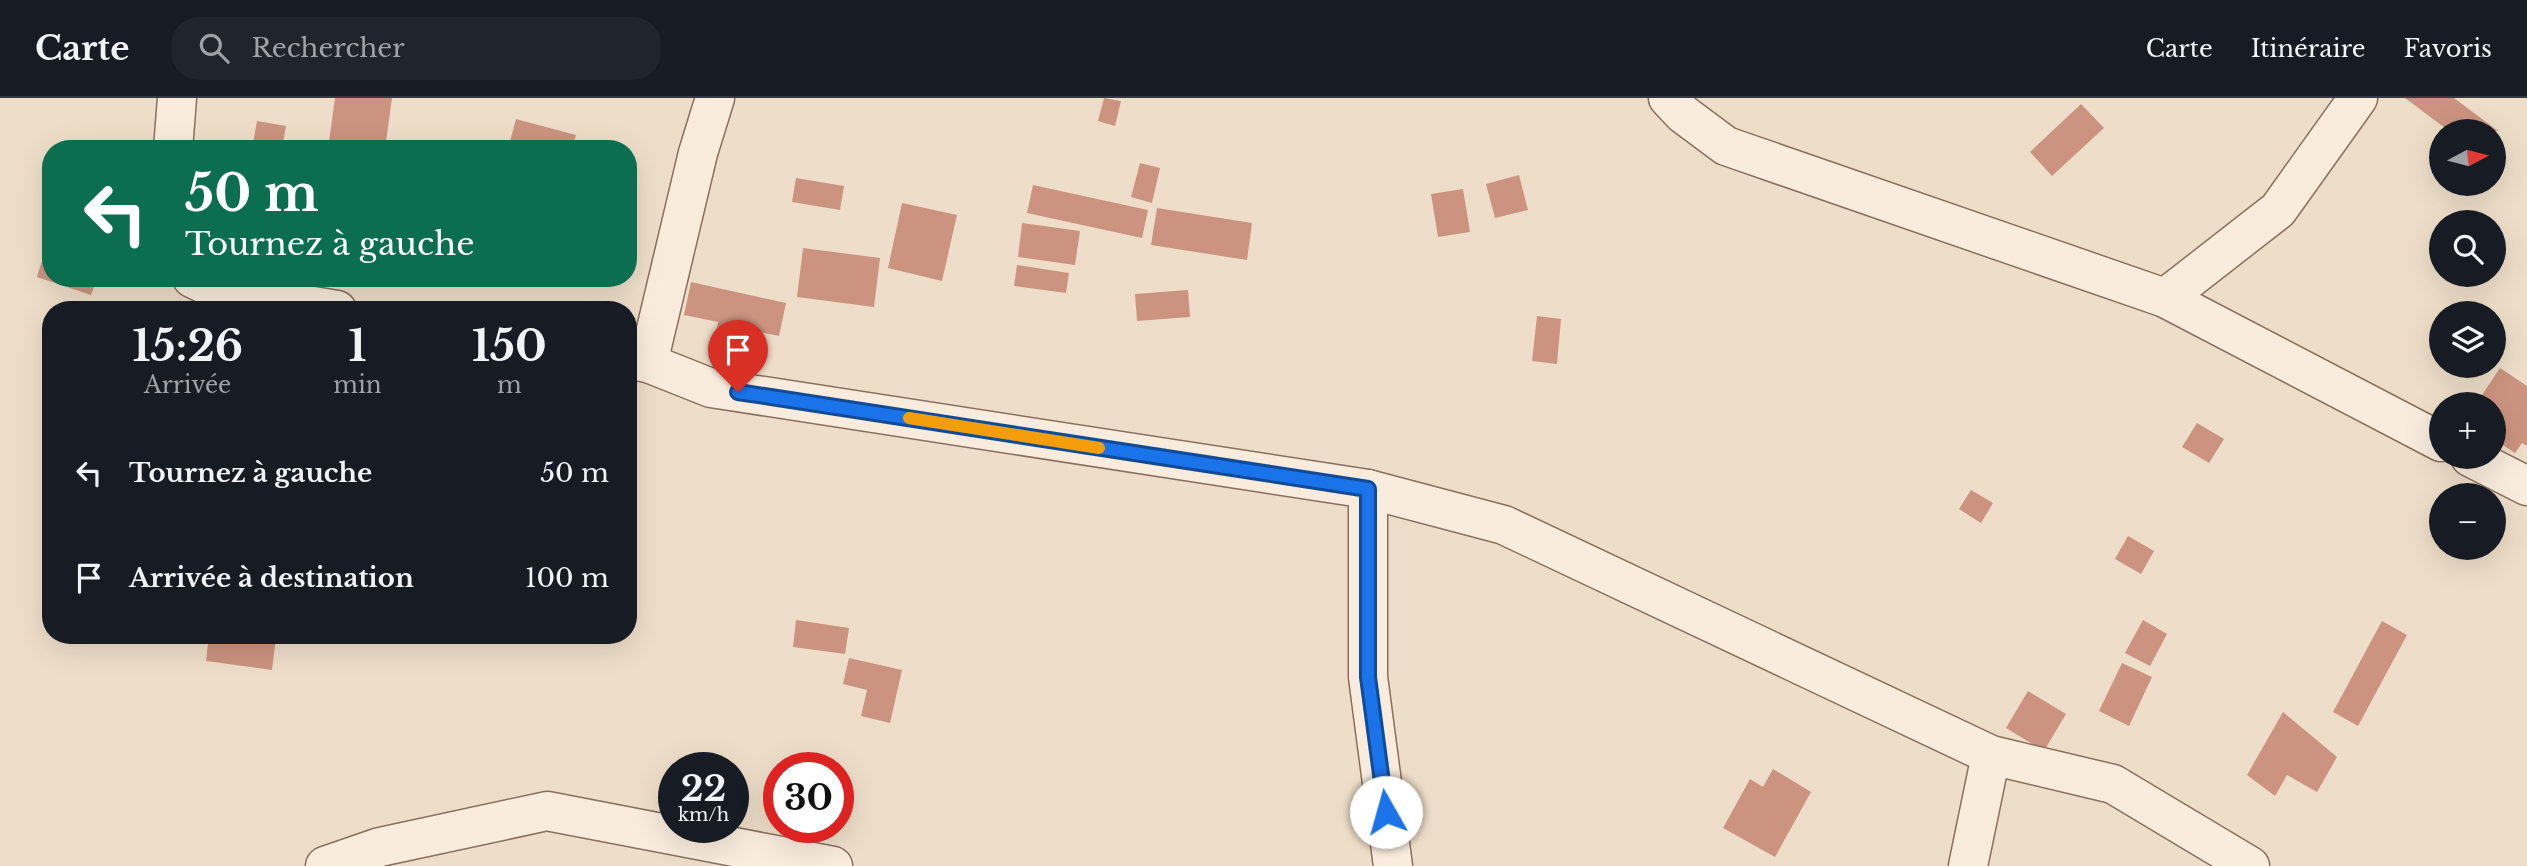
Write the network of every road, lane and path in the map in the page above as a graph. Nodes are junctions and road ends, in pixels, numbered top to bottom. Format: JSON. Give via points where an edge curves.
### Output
{"nodes":[{"id":1,"x":177,"y":98,"type":"edge"},
{"id":2,"x":715,"y":98,"type":"edge"},
{"id":3,"x":1668,"y":98,"type":"edge"},
{"id":4,"x":2358,"y":98,"type":"edge"},
{"id":5,"x":174,"y":140,"type":"edge"},
{"id":6,"x":211,"y":287,"type":"edge"},
{"id":7,"x":2165,"y":298,"type":"junction"},
{"id":8,"x":283,"y":301,"type":"edge"},
{"id":9,"x":638,"y":362,"type":"edge"},
{"id":10,"x":2429,"y":436,"type":"edge"},
{"id":11,"x":2494,"y":469,"type":"edge"},
{"id":12,"x":2527,"y":486,"type":"edge"},
{"id":13,"x":1368,"y":489,"type":"junction"},
{"id":14,"x":1991,"y":755,"type":"junction"},
{"id":15,"x":325,"y":866,"type":"edge"},
{"id":16,"x":833,"y":866,"type":"edge"},
{"id":17,"x":1393,"y":866,"type":"edge"},
{"id":18,"x":1968,"y":866,"type":"edge"},
{"id":19,"x":2250,"y":866,"type":"edge"}],
"edges":[{"from":1,"to":5,"type":"street"},
{"from":2,"to":9,"type":"street"},
{"from":3,"to":7,"type":"street","via":[[1726,146]]},
{"from":4,"to":7,"type":"street","via":[[2278,210]]},
{"from":6,"to":8,"type":"street"},
{"from":7,"to":10,"type":"street"},
{"from":9,"to":13,"type":"street","via":[[711,388]]},
{"from":11,"to":12,"type":"street"},
{"from":13,"to":14,"type":"street","via":[[1504,525]]},
{"from":13,"to":17,"type":"street","via":[[1368,677]]},
{"from":14,"to":18,"type":"street"},
{"from":14,"to":19,"type":"street","via":[[2113,783]]},
{"from":15,"to":16,"type":"street","via":[[380,847],[547,811]]}]}
